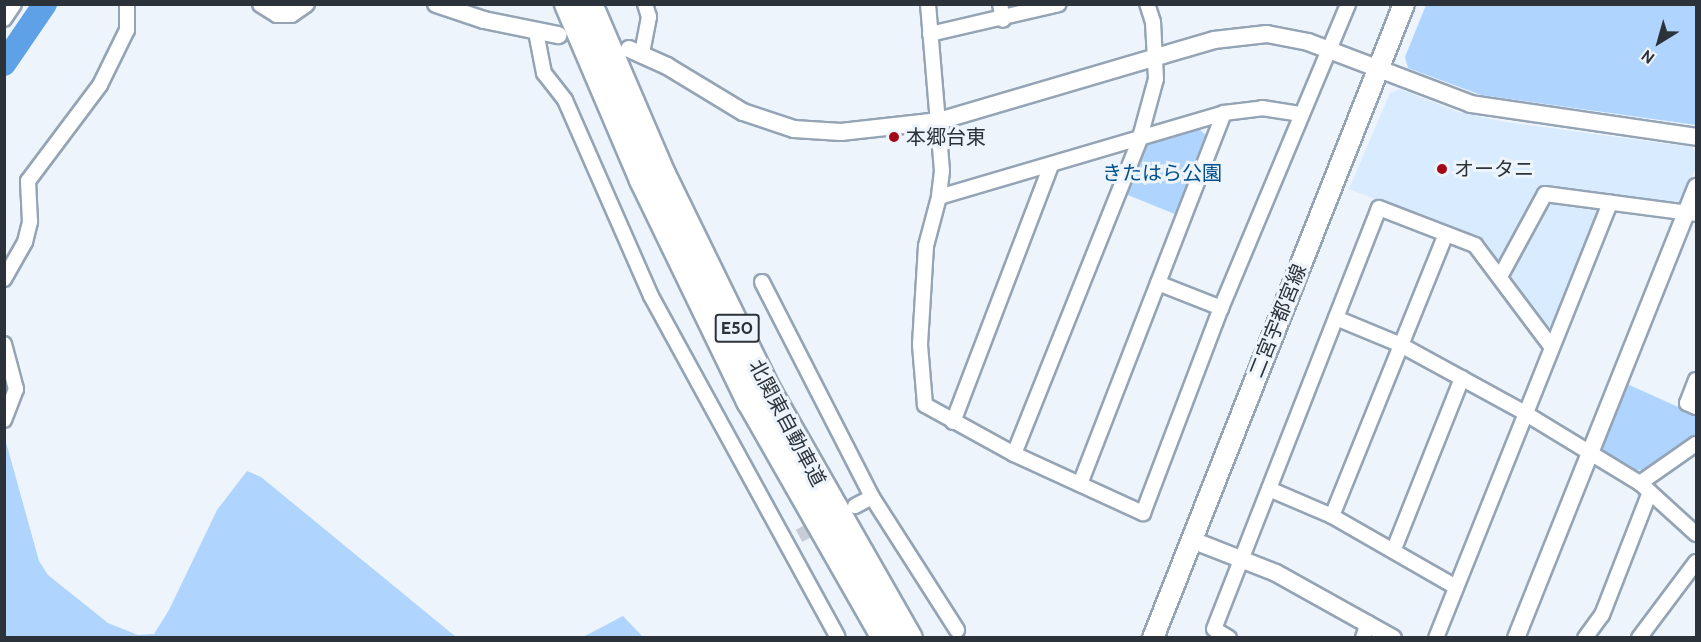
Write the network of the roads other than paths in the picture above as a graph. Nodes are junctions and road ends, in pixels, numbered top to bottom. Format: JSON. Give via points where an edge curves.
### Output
{"nodes":[{"id":1,"x":14,"y":4,"type":"edge"},
{"id":2,"x":128,"y":4,"type":"edge"},
{"id":3,"x":261,"y":4,"type":"edge"},
{"id":4,"x":306,"y":4,"type":"edge"},
{"id":5,"x":436,"y":4,"type":"edge"},
{"id":6,"x":567,"y":4,"type":"edge"},
{"id":7,"x":591,"y":4,"type":"edge"},
{"id":8,"x":645,"y":4,"type":"edge"},
{"id":9,"x":928,"y":4,"type":"edge"},
{"id":10,"x":1000,"y":4,"type":"edge"},
{"id":11,"x":1059,"y":4,"type":"edge"},
{"id":12,"x":1147,"y":4,"type":"edge"},
{"id":13,"x":1348,"y":4,"type":"edge"},
{"id":14,"x":1404,"y":4,"type":"edge"},
{"id":15,"x":4,"y":19,"type":"edge"},
{"id":16,"x":1002,"y":20,"type":"junction"},
{"id":17,"x":536,"y":32,"type":"junction"},
{"id":18,"x":930,"y":34,"type":"junction"},
{"id":19,"x":558,"y":35,"type":"dead end"},
{"id":20,"x":1330,"y":50,"type":"junction"},
{"id":21,"x":635,"y":51,"type":"joint"},
{"id":22,"x":1156,"y":57,"type":"junction"},
{"id":23,"x":1378,"y":69,"type":"junction"},
{"id":24,"x":1224,"y":113,"type":"junction"},
{"id":25,"x":1300,"y":114,"type":"junction"},
{"id":26,"x":939,"y":121,"type":"junction"},
{"id":27,"x":1696,"y":138,"type":"edge"},
{"id":28,"x":1139,"y":141,"type":"junction"},
{"id":29,"x":1051,"y":166,"type":"junction"},
{"id":30,"x":1696,"y":187,"type":"edge"},
{"id":31,"x":939,"y":197,"type":"junction"},
{"id":32,"x":1610,"y":203,"type":"junction"},
{"id":33,"x":1691,"y":213,"type":"edge"},
{"id":34,"x":1446,"y":234,"type":"junction"},
{"id":35,"x":1501,"y":275,"type":"junction"},
{"id":36,"x":4,"y":279,"type":"edge"},
{"id":37,"x":762,"y":282,"type":"dead end"},
{"id":38,"x":1158,"y":284,"type":"junction"},
{"id":39,"x":1221,"y":309,"type":"junction"},
{"id":40,"x":1336,"y":318,"type":"junction"},
{"id":41,"x":4,"y":344,"type":"edge"},
{"id":42,"x":1399,"y":344,"type":"junction"},
{"id":43,"x":1550,"y":345,"type":"junction"},
{"id":44,"x":1462,"y":378,"type":"junction"},
{"id":45,"x":1696,"y":380,"type":"edge"},
{"id":46,"x":1696,"y":407,"type":"edge"},
{"id":47,"x":1523,"y":412,"type":"junction"},
{"id":48,"x":4,"y":420,"type":"edge"},
{"id":49,"x":952,"y":422,"type":"junction"},
{"id":50,"x":1696,"y":444,"type":"edge"},
{"id":51,"x":1588,"y":452,"type":"junction"},
{"id":52,"x":1014,"y":454,"type":"junction"},
{"id":53,"x":1080,"y":484,"type":"junction"},
{"id":54,"x":1645,"y":487,"type":"junction"},
{"id":55,"x":1269,"y":489,"type":"junction"},
{"id":56,"x":872,"y":497,"type":"junction"},
{"id":57,"x":855,"y":506,"type":"dead end"},
{"id":58,"x":1332,"y":516,"type":"junction"},
{"id":59,"x":1696,"y":534,"type":"edge"},
{"id":60,"x":799,"y":536,"type":"tunnel mouth"},
{"id":61,"x":1192,"y":540,"type":"junction"},
{"id":62,"x":786,"y":543,"type":"junction"},
{"id":63,"x":1394,"y":549,"type":"junction"},
{"id":64,"x":1241,"y":560,"type":"junction"},
{"id":65,"x":1696,"y":562,"type":"edge"},
{"id":66,"x":1456,"y":587,"type":"junction"},
{"id":67,"x":957,"y":630,"type":"dead end"},
{"id":68,"x":1366,"y":630,"type":"edge"},
{"id":69,"x":837,"y":636,"type":"dead end"},
{"id":70,"x":884,"y":638,"type":"edge"},
{"id":71,"x":910,"y":638,"type":"edge"},
{"id":72,"x":1153,"y":638,"type":"edge"},
{"id":73,"x":1229,"y":638,"type":"edge"},
{"id":74,"x":1393,"y":638,"type":"edge"},
{"id":75,"x":1436,"y":638,"type":"edge"},
{"id":76,"x":1516,"y":638,"type":"edge"},
{"id":77,"x":1585,"y":638,"type":"edge"},
{"id":78,"x":1639,"y":638,"type":"edge"}],
"edges":[{"from":1,"to":15,"type":"street"},
{"from":2,"to":36,"type":"street","via":[[127,30],[100,85],[28,181],[30,222],[25,242]]},
{"from":3,"to":4,"type":"street","via":[[277,14],[291,14]]},
{"from":5,"to":17,"type":"street"},
{"from":6,"to":70,"type":"highway","name":"北関東自動車道","number":"E50","via":[[642,180],[749,401]]},
{"from":7,"to":71,"type":"highway","name":"北関東自動車道","number":"E50","via":[[663,174],[764,381]]},
{"from":8,"to":21,"type":"street","via":[[649,17]]},
{"from":9,"to":18,"type":"street"},
{"from":10,"to":16,"type":"street"},
{"from":11,"to":16,"type":"street"},
{"from":12,"to":22,"type":"street"},
{"from":13,"to":20,"type":"street"},
{"from":14,"to":23,"type":"main road","name":"二宮宇都宮線"},
{"from":16,"to":18,"type":"street"},
{"from":17,"to":19,"type":"street"},
{"from":17,"to":62,"type":"street","via":[[544,73],[565,100],[651,296]]},
{"from":18,"to":26,"type":"street"},
{"from":20,"to":22,"type":"street","via":[[1267,34],[1214,40]]},
{"from":20,"to":23,"type":"street"},
{"from":20,"to":25,"type":"street"},
{"from":21,"to":26,"type":"street","via":[[743,112],[794,129],[841,132]]},
{"from":22,"to":26,"type":"street"},
{"from":22,"to":28,"type":"street","via":[[1156,79]]},
{"from":23,"to":27,"type":"street","via":[[1471,104],[1504,112]]},
{"from":23,"to":61,"type":"main road","name":"二宮宇都宮線"},
{"from":24,"to":25,"type":"street","via":[[1262,108]]},
{"from":24,"to":28,"type":"street"},
{"from":24,"to":38,"type":"street"},
{"from":25,"to":39,"type":"street"},
{"from":26,"to":31,"type":"street"},
{"from":28,"to":29,"type":"street"},
{"from":28,"to":52,"type":"street"},
{"from":29,"to":31,"type":"street"},
{"from":29,"to":49,"type":"street"},
{"from":30,"to":33,"type":"street"},
{"from":31,"to":49,"type":"street","via":[[926,246],[920,345],[925,405]]},
{"from":32,"to":33,"type":"street"},
{"from":32,"to":35,"type":"street","via":[[1545,194]]},
{"from":32,"to":43,"type":"street"},
{"from":33,"to":51,"type":"street"},
{"from":34,"to":35,"type":"street","via":[[1475,245]]},
{"from":34,"to":40,"type":"street","via":[[1379,208]]},
{"from":34,"to":42,"type":"street"},
{"from":35,"to":43,"type":"street"},
{"from":37,"to":56,"type":"street"},
{"from":38,"to":39,"type":"street"},
{"from":38,"to":53,"type":"street"},
{"from":39,"to":53,"type":"street","via":[[1143,513]]},
{"from":40,"to":42,"type":"street"},
{"from":40,"to":55,"type":"street"},
{"from":41,"to":48,"type":"street","via":[[16,389]]},
{"from":42,"to":44,"type":"street"},
{"from":42,"to":58,"type":"street"},
{"from":43,"to":47,"type":"street"},
{"from":44,"to":47,"type":"street"},
{"from":44,"to":63,"type":"street"},
{"from":45,"to":46,"type":"street","via":[[1687,403]]},
{"from":47,"to":51,"type":"street"},
{"from":47,"to":66,"type":"street"},
{"from":49,"to":52,"type":"street"},
{"from":50,"to":54,"type":"street"},
{"from":51,"to":54,"type":"street"},
{"from":51,"to":76,"type":"street"},
{"from":52,"to":53,"type":"street"},
{"from":54,"to":59,"type":"street"},
{"from":54,"to":77,"type":"street","via":[[1602,615]]},
{"from":55,"to":58,"type":"street"},
{"from":55,"to":64,"type":"street"},
{"from":56,"to":57,"type":"street"},
{"from":56,"to":67,"type":"street"},
{"from":58,"to":63,"type":"street"},
{"from":60,"to":62,"type":"street"},
{"from":61,"to":64,"type":"street"},
{"from":61,"to":72,"type":"main road","name":"二宮宇都宮線"},
{"from":62,"to":69,"type":"street"},
{"from":63,"to":66,"type":"street"},
{"from":64,"to":68,"type":"street","via":[[1276,573]]},
{"from":64,"to":73,"type":"street","via":[[1214,629]]},
{"from":65,"to":78,"type":"street"},
{"from":66,"to":75,"type":"street"},
{"from":68,"to":74,"type":"street"}]}
